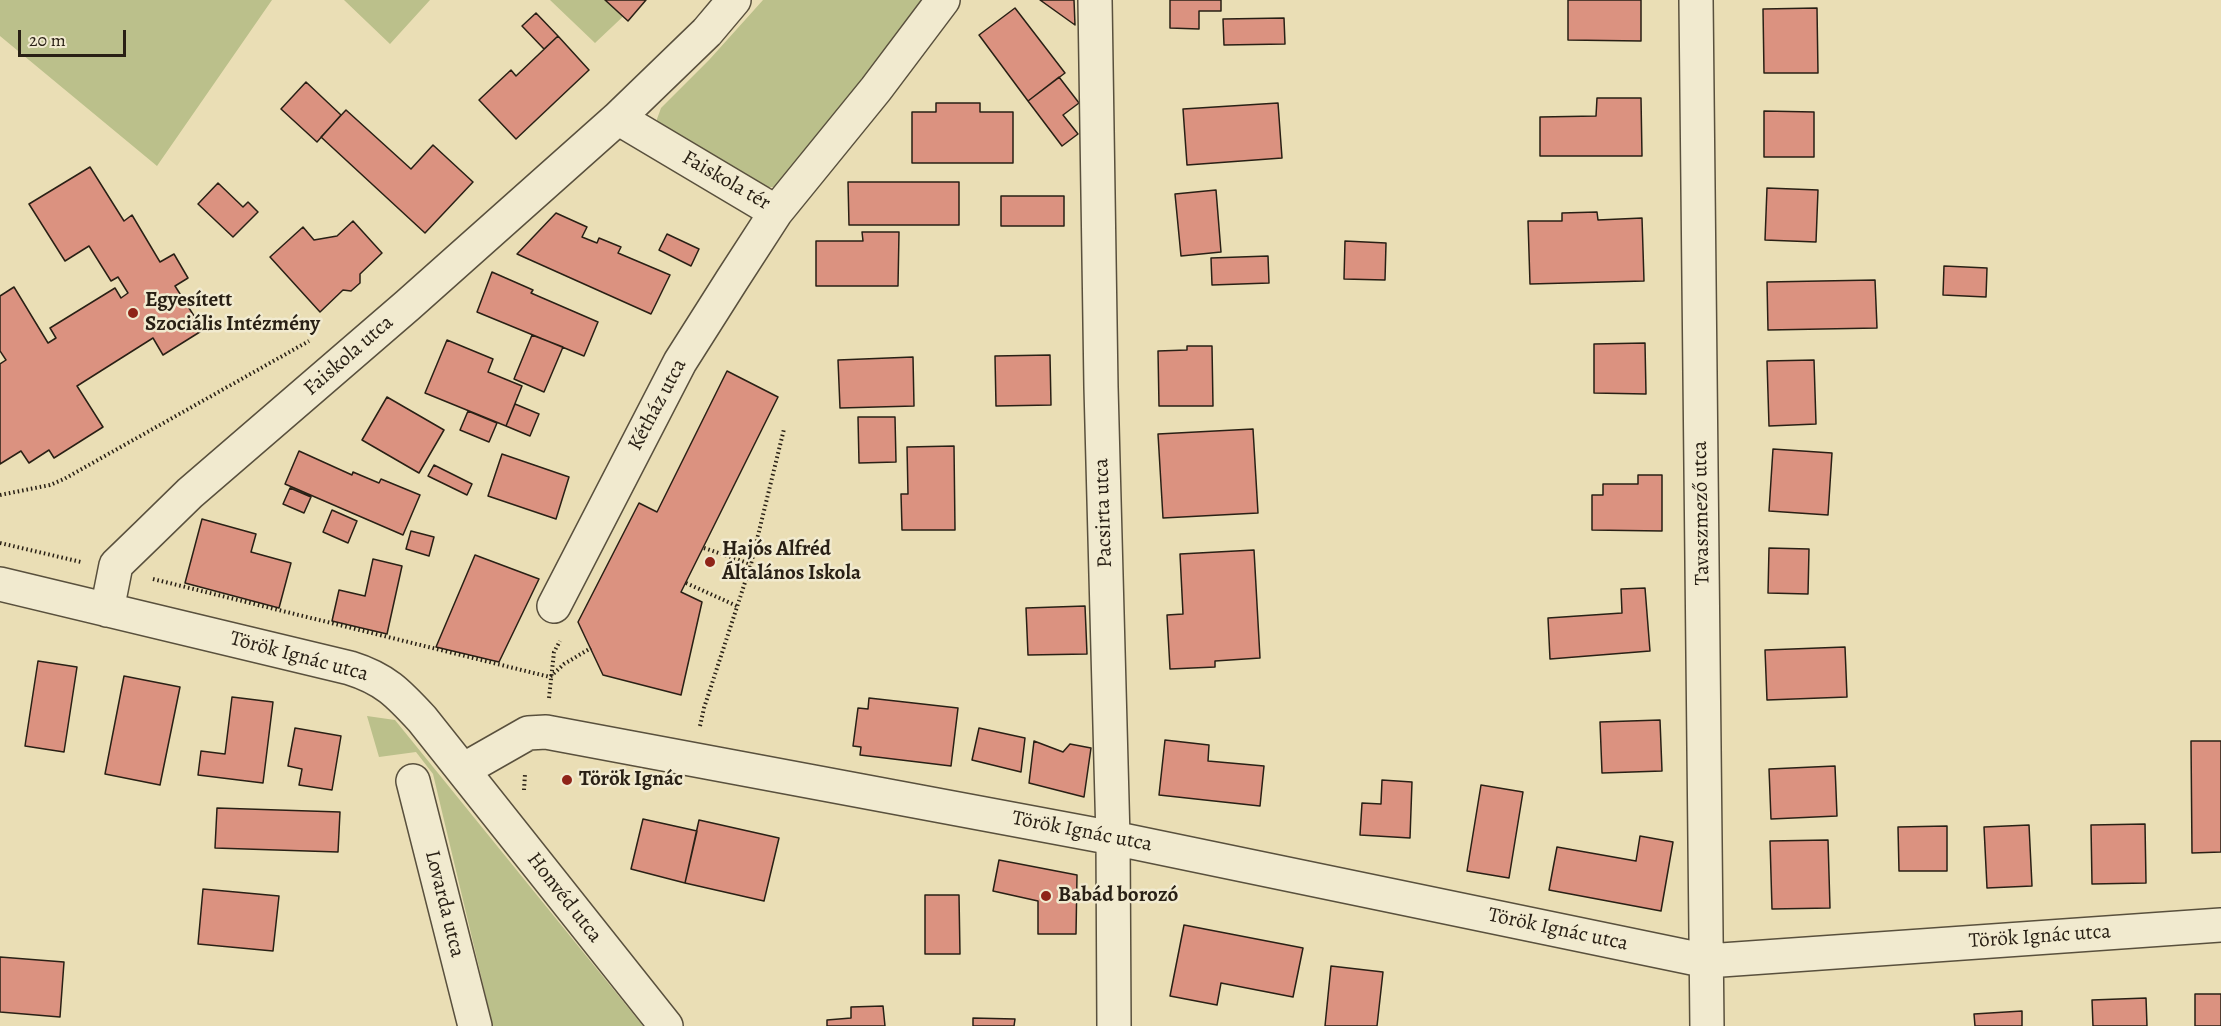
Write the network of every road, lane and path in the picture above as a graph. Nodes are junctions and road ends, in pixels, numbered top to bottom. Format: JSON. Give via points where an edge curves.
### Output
{"nodes":[{"id":1,"x":734,"y":0,"type":"edge"},
{"id":2,"x":943,"y":0,"type":"edge"},
{"id":3,"x":1095,"y":0,"type":"edge"},
{"id":4,"x":1696,"y":0,"type":"edge"},
{"id":5,"x":618,"y":118,"type":"junction"},
{"id":6,"x":776,"y":212,"type":"junction"},
{"id":7,"x":313,"y":339,"type":"dead end"},
{"id":8,"x":784,"y":429,"type":"dead end"},
{"id":9,"x":0,"y":495,"type":"edge"},
{"id":10,"x":0,"y":543,"type":"edge"},
{"id":11,"x":704,"y":548,"type":"dead end"},
{"id":12,"x":751,"y":564,"type":"junction"},
{"id":13,"x":114,"y":570,"type":"junction"},
{"id":14,"x":686,"y":583,"type":"dead end"},
{"id":15,"x":0,"y":584,"type":"edge"},
{"id":16,"x":554,"y":606,"type":"dead end"},
{"id":17,"x":737,"y":606,"type":"junction"},
{"id":18,"x":107,"y":610,"type":"junction"},
{"id":19,"x":591,"y":648,"type":"dead end"},
{"id":20,"x":704,"y":708,"type":"dead end"},
{"id":21,"x":463,"y":770,"type":"junction"},
{"id":22,"x":525,"y":772,"type":"dead end"},
{"id":23,"x":413,"y":782,"type":"dead end"},
{"id":24,"x":530,"y":799,"type":"dead end"},
{"id":25,"x":1113,"y":838,"type":"junction"},
{"id":26,"x":2221,"y":925,"type":"edge"},
{"id":27,"x":1707,"y":961,"type":"junction"},
{"id":28,"x":475,"y":1026,"type":"edge"},
{"id":29,"x":666,"y":1026,"type":"edge"},
{"id":30,"x":1114,"y":1026,"type":"edge"},
{"id":31,"x":1707,"y":1026,"type":"edge"}],
"edges":[{"from":1,"to":5,"type":"street","via":[[707,32]]},
{"from":2,"to":6,"type":"street","name":"Faiskola tér"},
{"from":3,"to":25,"type":"street","name":"Pacsirta utca"},
{"from":4,"to":27,"type":"street","name":"Tavaszmező utca"},
{"from":5,"to":6,"type":"street","name":"Faiskola tér"},
{"from":5,"to":13,"type":"street","name":"Faiskola utca","via":[[190,493]]},
{"from":6,"to":16,"type":"street","name":"Kétház utca","via":[[680,362]]},
{"from":7,"to":9,"type":"path","via":[[64,479]]},
{"from":8,"to":12,"type":"path"},
{"from":10,"to":13,"type":"path"},
{"from":11,"to":12,"type":"path"},
{"from":12,"to":17,"type":"path"},
{"from":13,"to":18,"type":"street"},
{"from":13,"to":19,"type":"path","via":[[550,677]]},
{"from":14,"to":17,"type":"path"},
{"from":15,"to":18,"type":"street","name":"Török Ignác utca"},
{"from":17,"to":20,"type":"path"},
{"from":18,"to":21,"type":"street","name":"Török Ignác utca","via":[[373,675],[403,698]]},
{"from":21,"to":25,"type":"street","name":"Török Ignác utca","via":[[528,733],[546,732]]},
{"from":21,"to":29,"type":"street","name":"Honvéd utca"},
{"from":22,"to":24,"type":"path","via":[[524,791]]},
{"from":23,"to":28,"type":"street","name":"Lovarda utca"},
{"from":25,"to":27,"type":"street","name":"Török Ignác utca"},
{"from":25,"to":30,"type":"street","name":"Pacsirta utca"},
{"from":26,"to":27,"type":"street","name":"Török Ignác utca"},
{"from":27,"to":31,"type":"street","name":"Tavaszmező utca"}]}
